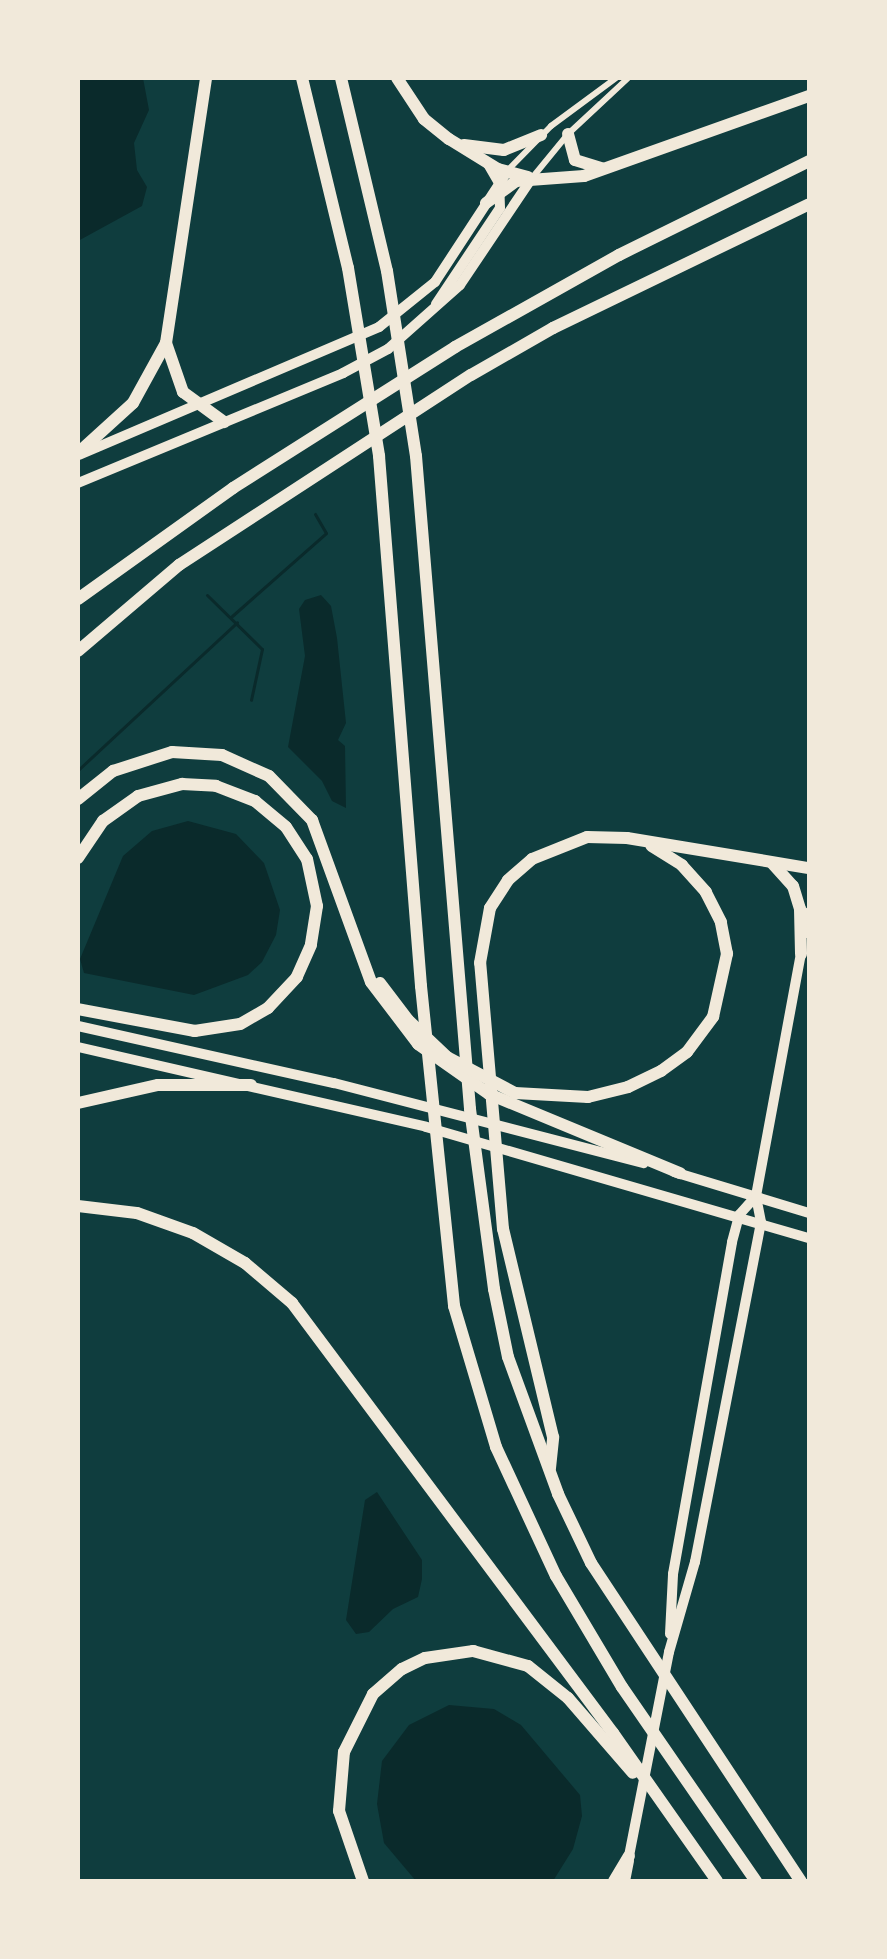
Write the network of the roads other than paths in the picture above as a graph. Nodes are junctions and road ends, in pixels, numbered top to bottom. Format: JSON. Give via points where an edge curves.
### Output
{"nodes":[{"id":1,"x":206,"y":78,"type":"edge"},
{"id":2,"x":302,"y":78,"type":"edge"},
{"id":3,"x":341,"y":78,"type":"edge"},
{"id":4,"x":397,"y":78,"type":"edge"},
{"id":5,"x":616,"y":78,"type":"edge"},
{"id":6,"x":628,"y":78,"type":"edge"},
{"id":7,"x":809,"y":96,"type":"edge"},
{"id":8,"x":568,"y":134,"type":"junction"},
{"id":9,"x":541,"y":135,"type":"junction"},
{"id":10,"x":449,"y":139,"type":"junction"},
{"id":11,"x":809,"y":161,"type":"edge"},
{"id":12,"x":609,"y":169,"type":"junction"},
{"id":13,"x":532,"y":178,"type":"junction"},
{"id":14,"x":502,"y":181,"type":"junction"},
{"id":15,"x":486,"y":203,"type":"joint"},
{"id":16,"x":809,"y":204,"type":"edge"},
{"id":17,"x":431,"y":312,"type":"junction"},
{"id":18,"x":166,"y":343,"type":"junction"},
{"id":19,"x":196,"y":405,"type":"junction"},
{"id":20,"x":224,"y":422,"type":"junction"},
{"id":21,"x":78,"y":454,"type":"edge"},
{"id":22,"x":78,"y":483,"type":"edge"},
{"id":23,"x":78,"y":599,"type":"edge"},
{"id":24,"x":78,"y":651,"type":"edge"},
{"id":25,"x":78,"y":799,"type":"edge"},
{"id":26,"x":637,"y":840,"type":"junction"},
{"id":27,"x":78,"y":858,"type":"edge"},
{"id":28,"x":770,"y":861,"type":"junction"},
{"id":29,"x":809,"y":868,"type":"edge"},
{"id":30,"x":809,"y":911,"type":"edge"},
{"id":31,"x":352,"y":927,"type":"junction"},
{"id":32,"x":801,"y":954,"type":"junction"},
{"id":33,"x":78,"y":1009,"type":"edge"},
{"id":34,"x":78,"y":1026,"type":"edge"},
{"id":35,"x":78,"y":1047,"type":"edge"},
{"id":36,"x":251,"y":1085,"type":"junction"},
{"id":37,"x":78,"y":1103,"type":"edge"},
{"id":38,"x":680,"y":1173,"type":"junction"},
{"id":39,"x":756,"y":1196,"type":"junction"},
{"id":40,"x":78,"y":1206,"type":"edge"},
{"id":41,"x":809,"y":1213,"type":"edge"},
{"id":42,"x":739,"y":1215,"type":"junction"},
{"id":43,"x":761,"y":1222,"type":"junction"},
{"id":44,"x":809,"y":1238,"type":"edge"},
{"id":45,"x":549,"y":1472,"type":"junction"},
{"id":46,"x":669,"y":1652,"type":"junction"},
{"id":47,"x":677,"y":1825,"type":"junction"},
{"id":48,"x":629,"y":1856,"type":"junction"},
{"id":49,"x":363,"y":1881,"type":"edge"},
{"id":50,"x":614,"y":1881,"type":"edge"},
{"id":51,"x":625,"y":1881,"type":"edge"},
{"id":52,"x":717,"y":1881,"type":"edge"},
{"id":53,"x":756,"y":1881,"type":"edge"},
{"id":54,"x":801,"y":1881,"type":"edge"}],
"edges":[{"from":1,"to":18,"type":"highway"},
{"from":2,"to":53,"type":"highway","via":[[354,297],[382,481],[421,986],[454,1306],[496,1447],[556,1576],[622,1687]]},
{"from":3,"to":45,"type":"highway","via":[[387,271],[416,456],[484,1222],[508,1357]]},
{"from":4,"to":10,"type":"highway","via":[[424,119]]},
{"from":5,"to":9,"type":"street"},
{"from":6,"to":8,"type":"street"},
{"from":7,"to":12,"type":"highway"},
{"from":8,"to":12,"type":"highway","via":[[575,160],[584,167]]},
{"from":8,"to":13,"type":"street"},
{"from":9,"to":10,"type":"highway","via":[[495,151]]},
{"from":9,"to":14,"type":"street"},
{"from":10,"to":14,"type":"highway","via":[[488,164]]},
{"from":11,"to":23,"type":"highway","via":[[619,255],[455,347],[233,488]]},
{"from":12,"to":13,"type":"highway","via":[[584,176]]},
{"from":13,"to":14,"type":"highway"},
{"from":13,"to":17,"type":"main road","via":[[467,277]]},
{"from":14,"to":15,"type":"highway"},
{"from":14,"to":17,"type":"main road","via":[[498,213]]},
{"from":15,"to":19,"type":"main road","via":[[435,282],[411,305],[342,346]]},
{"from":16,"to":24,"type":"highway","via":[[553,328],[471,375],[179,565]]},
{"from":17,"to":20,"type":"main road","via":[[388,349],[343,373]]},
{"from":18,"to":19,"type":"highway","via":[[176,380]]},
{"from":18,"to":21,"type":"highway","via":[[133,403]]},
{"from":19,"to":20,"type":"highway"},
{"from":19,"to":21,"type":"main road"},
{"from":20,"to":22,"type":"main road"},
{"from":25,"to":31,"type":"highway","via":[[113,771],[162,753],[213,753],[252,766],[286,788],[312,820]]},
{"from":26,"to":28,"type":"highway"},
{"from":26,"to":31,"type":"highway","via":[[672,857],[706,892],[721,922],[727,965],[718,1006],[702,1035],[661,1071],[628,1087],[588,1097],[549,1098],[515,1093],[475,1076],[401,1013]]},
{"from":26,"to":45,"type":"highway","via":[[598,837],[558,845],[524,865],[502,888],[481,940],[503,1229],[553,1437]]},
{"from":27,"to":33,"type":"highway","via":[[97,827],[132,799],[173,785],[216,786],[255,801],[286,827],[310,866],[317,906],[311,945],[297,977],[268,1008],[240,1024],[195,1031]]},
{"from":28,"to":29,"type":"highway"},
{"from":28,"to":32,"type":"highway","via":[[793,886],[800,909]]},
{"from":30,"to":32,"type":"street"},
{"from":31,"to":38,"type":"highway","via":[[384,1003],[443,1067],[489,1094]]},
{"from":32,"to":39,"type":"main road"},
{"from":34,"to":38,"type":"main road","via":[[354,1087]]},
{"from":35,"to":36,"type":"main road"},
{"from":36,"to":37,"type":"highway","via":[[158,1085]]},
{"from":36,"to":42,"type":"main road","via":[[567,1165]]},
{"from":38,"to":39,"type":"main road"},
{"from":39,"to":41,"type":"main road"},
{"from":39,"to":42,"type":"main road"},
{"from":39,"to":43,"type":"main road"},
{"from":40,"to":47,"type":"highway","via":[[137,1213],[185,1229],[245,1263],[284,1295]]},
{"from":42,"to":43,"type":"main road"},
{"from":42,"to":46,"type":"main road","via":[[673,1574]]},
{"from":43,"to":44,"type":"main road"},
{"from":43,"to":46,"type":"main road","via":[[695,1562]]},
{"from":45,"to":54,"type":"highway","via":[[591,1563]]},
{"from":46,"to":48,"type":"main road"},
{"from":47,"to":49,"type":"highway","via":[[555,1686],[505,1657],[457,1651],[402,1669],[363,1706],[342,1761],[341,1820]]},
{"from":47,"to":52,"type":"highway"},
{"from":48,"to":50,"type":"highway"},
{"from":48,"to":51,"type":"main road"}]}
